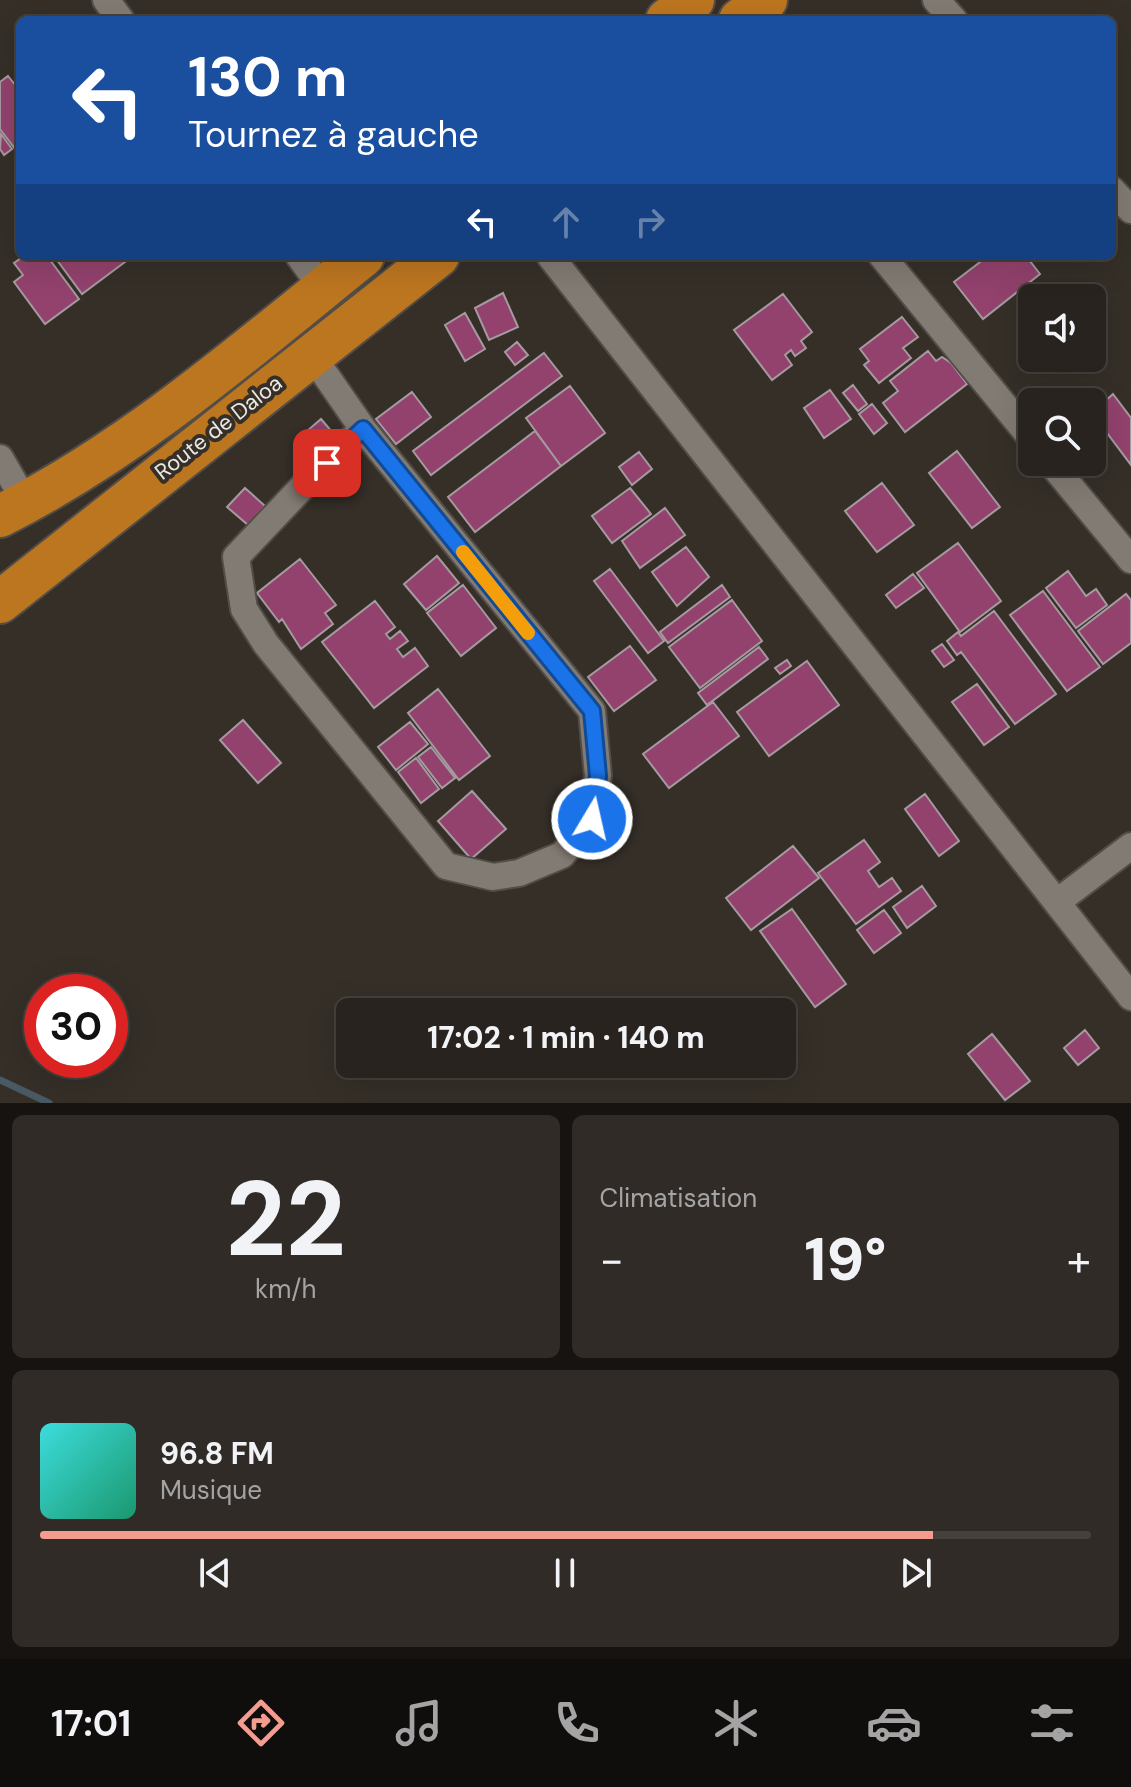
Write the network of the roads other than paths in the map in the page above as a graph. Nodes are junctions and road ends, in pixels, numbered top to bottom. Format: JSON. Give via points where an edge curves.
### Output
{"nodes":[{"id":1,"x":693,"y":0,"type":"edge"},
{"id":2,"x":766,"y":0,"type":"edge"},
{"id":3,"x":936,"y":0,"type":"edge"},
{"id":4,"x":672,"y":16,"type":"edge"},
{"id":5,"x":745,"y":16,"type":"edge"},
{"id":6,"x":950,"y":16,"type":"edge"},
{"id":7,"x":1116,"y":194,"type":"edge"},
{"id":8,"x":1131,"y":210,"type":"edge"},
{"id":9,"x":350,"y":260,"type":"edge"},
{"id":10,"x":433,"y":260,"type":"edge"},
{"id":11,"x":553,"y":260,"type":"edge"},
{"id":12,"x":885,"y":260,"type":"edge"},
{"id":13,"x":311,"y":272,"type":"edge"},
{"id":14,"x":311,"y":354,"type":"junction"},
{"id":15,"x":1018,"y":422,"type":"edge"},
{"id":16,"x":363,"y":429,"type":"junction"},
{"id":17,"x":0,"y":458,"type":"edge"},
{"id":18,"x":1062,"y":476,"type":"edge"},
{"id":19,"x":13,"y":510,"type":"edge"},
{"id":20,"x":58,"y":553,"type":"junction"},
{"id":21,"x":1131,"y":560,"type":"edge"},
{"id":22,"x":0,"y":602,"type":"edge"},
{"id":23,"x":1131,"y":846,"type":"edge"},
{"id":24,"x":1057,"y":902,"type":"junction"},
{"id":25,"x":1131,"y":997,"type":"edge"}],
"edges":[{"from":1,"to":4,"type":"highway"},
{"from":2,"to":5,"type":"highway"},
{"from":3,"to":6,"type":"street"},
{"from":7,"to":8,"type":"street"},
{"from":9,"to":13,"type":"highway","name":"Route de Daloa"},
{"from":10,"to":14,"type":"highway","name":"Route de Daloa"},
{"from":11,"to":24,"type":"street"},
{"from":12,"to":15,"type":"street"},
{"from":13,"to":19,"type":"highway","name":"Route de Daloa","via":[[139,431]]},
{"from":14,"to":16,"type":"street"},
{"from":14,"to":20,"type":"highway","name":"Route de Daloa"},
{"from":16,"to":16,"type":"street","via":[[592,711],[598,776],[592,819],[562,855],[519,873],[493,877],[446,866],[266,644],[244,609],[236,557]]},
{"from":17,"to":19,"type":"street"},
{"from":18,"to":21,"type":"street"},
{"from":19,"to":20,"type":"highway"},
{"from":20,"to":22,"type":"highway","name":"Route de Daloa"},
{"from":23,"to":24,"type":"street"},
{"from":24,"to":25,"type":"street"}]}
